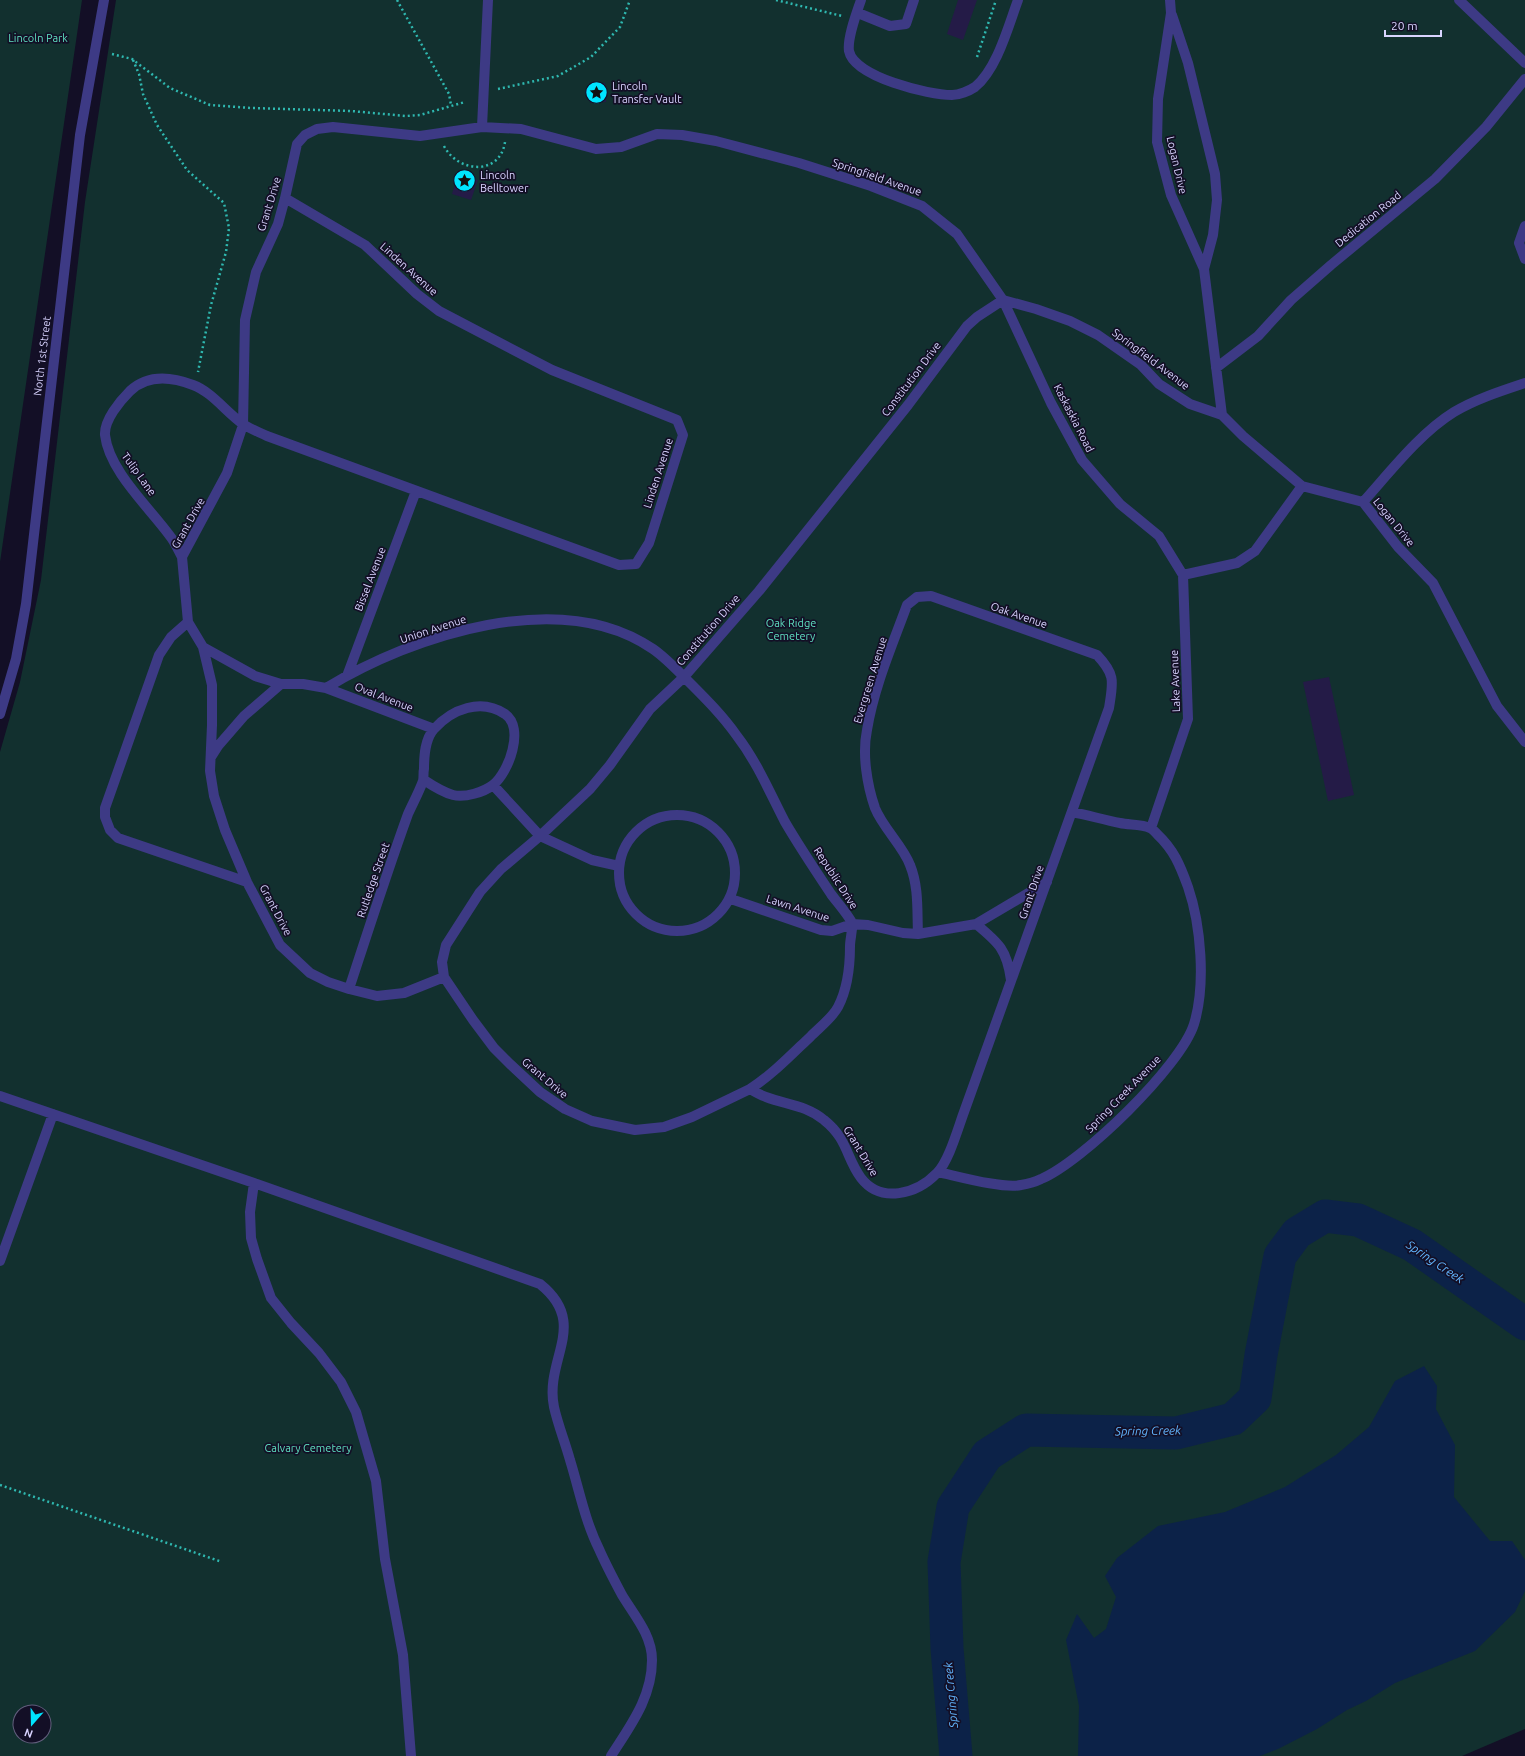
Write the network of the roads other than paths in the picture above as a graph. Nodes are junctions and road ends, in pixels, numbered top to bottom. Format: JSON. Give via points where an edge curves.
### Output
{"nodes":[{"id":1,"x":104,"y":0,"type":"edge"},
{"id":2,"x":488,"y":0,"type":"edge"},
{"id":3,"x":861,"y":0,"type":"edge"},
{"id":4,"x":914,"y":0,"type":"edge"},
{"id":5,"x":1018,"y":0,"type":"edge"},
{"id":6,"x":1170,"y":0,"type":"edge"},
{"id":7,"x":1459,"y":0,"type":"edge"},
{"id":8,"x":858,"y":13,"type":"junction"},
{"id":9,"x":1171,"y":13,"type":"junction"},
{"id":10,"x":1525,"y":63,"type":"edge"},
{"id":11,"x":1525,"y":79,"type":"edge"},
{"id":12,"x":482,"y":127,"type":"junction"},
{"id":13,"x":286,"y":198,"type":"junction"},
{"id":14,"x":1525,"y":226,"type":"edge"},
{"id":15,"x":1525,"y":259,"type":"edge"},
{"id":16,"x":1204,"y":269,"type":"junction"},
{"id":17,"x":1003,"y":300,"type":"junction"},
{"id":18,"x":1216,"y":368,"type":"junction"},
{"id":19,"x":1525,"y":383,"type":"edge"},
{"id":20,"x":1222,"y":415,"type":"junction"},
{"id":21,"x":243,"y":425,"type":"junction"},
{"id":22,"x":1302,"y":486,"type":"junction"},
{"id":23,"x":416,"y":491,"type":"junction"},
{"id":24,"x":1363,"y":502,"type":"junction"},
{"id":25,"x":182,"y":557,"type":"junction"},
{"id":26,"x":1183,"y":575,"type":"junction"},
{"id":27,"x":917,"y":597,"type":"joint"},
{"id":28,"x":188,"y":622,"type":"junction"},
{"id":29,"x":203,"y":647,"type":"junction"},
{"id":30,"x":1108,"y":667,"type":"joint"},
{"id":31,"x":347,"y":676,"type":"junction"},
{"id":32,"x":684,"y":677,"type":"junction"},
{"id":33,"x":282,"y":684,"type":"junction"},
{"id":34,"x":326,"y":688,"type":"junction"},
{"id":35,"x":0,"y":714,"type":"edge"},
{"id":36,"x":434,"y":729,"type":"junction"},
{"id":37,"x":1524,"y":743,"type":"edge"},
{"id":38,"x":211,"y":757,"type":"junction"},
{"id":39,"x":424,"y":780,"type":"junction"},
{"id":40,"x":493,"y":785,"type":"junction"},
{"id":41,"x":1072,"y":812,"type":"junction"},
{"id":42,"x":1151,"y":828,"type":"junction"},
{"id":43,"x":540,"y":836,"type":"junction"},
{"id":44,"x":619,"y":866,"type":"junction"},
{"id":45,"x":247,"y":882,"type":"junction"},
{"id":46,"x":1047,"y":882,"type":"junction"},
{"id":47,"x":731,"y":899,"type":"junction"},
{"id":48,"x":852,"y":924,"type":"junction"},
{"id":49,"x":976,"y":924,"type":"junction"},
{"id":50,"x":918,"y":934,"type":"junction"},
{"id":51,"x":444,"y":977,"type":"junction"},
{"id":52,"x":1012,"y":982,"type":"junction"},
{"id":53,"x":349,"y":989,"type":"junction"},
{"id":54,"x":750,"y":1089,"type":"junction"},
{"id":55,"x":0,"y":1096,"type":"edge"},
{"id":56,"x":52,"y":1114,"type":"junction"},
{"id":57,"x":938,"y":1172,"type":"junction"},
{"id":58,"x":254,"y":1183,"type":"junction"},
{"id":59,"x":0,"y":1261,"type":"edge"},
{"id":60,"x":411,"y":1756,"type":"edge"},
{"id":61,"x":611,"y":1756,"type":"edge"}],
"edges":[{"from":1,"to":35,"type":"street","name":"North 1st Street","via":[[80,135],[26,604],[16,660]]},
{"from":2,"to":12,"type":"street"},
{"from":3,"to":8,"type":"street"},
{"from":4,"to":8,"type":"street","via":[[906,24],[890,26]]},
{"from":5,"to":8,"type":"street","via":[[998,52],[986,75],[974,88],[952,95],[903,87],[871,73],[854,60],[849,51]]},
{"from":6,"to":9,"type":"street","name":"Logan Drive"},
{"from":7,"to":10,"type":"street"},
{"from":9,"to":16,"type":"street","name":"Logan Drive","via":[[1188,63],[1215,174],[1217,200],[1213,235]]},
{"from":9,"to":16,"type":"street","name":"Logan Drive","via":[[1158,99],[1157,142],[1170,195]]},
{"from":11,"to":18,"type":"street","name":"Dedication Road","via":[[1486,127],[1435,179],[1331,264],[1291,300],[1258,336]]},
{"from":12,"to":13,"type":"street","name":"Grant Drive","via":[[420,136],[333,127],[317,129],[305,135],[297,144]]},
{"from":12,"to":17,"type":"street","name":"Springfield Avenue","via":[[521,129],[596,149],[621,147],[657,134],[682,135],[716,141],[791,161],[871,186],[922,206],[957,234]]},
{"from":13,"to":21,"type":"street","name":"Grant Drive","via":[[278,224],[256,272],[245,320]]},
{"from":13,"to":23,"type":"street","name":"Linden Avenue","via":[[365,246],[439,311],[552,370],[677,420],[683,435],[649,543],[636,564],[619,565]]},
{"from":14,"to":15,"type":"street","via":[[1519,243]]},
{"from":16,"to":18,"type":"street","name":"Logan Drive"},
{"from":17,"to":20,"type":"street","name":"Springfield Avenue","via":[[1070,321],[1098,335],[1141,365],[1159,384],[1190,404]]},
{"from":17,"to":26,"type":"street","name":"Kaskaskia Road","via":[[1082,460],[1120,504],[1159,536]]},
{"from":17,"to":32,"type":"street","name":"Constitution Drive","via":[[967,326],[908,405],[759,591]]},
{"from":18,"to":20,"type":"street","name":"Logan Drive"},
{"from":19,"to":24,"type":"street","via":[[1488,395],[1454,412],[1402,458]]},
{"from":20,"to":22,"type":"street","name":"Logan Drive"},
{"from":21,"to":23,"type":"street","name":"Linden Avenue"},
{"from":21,"to":25,"type":"street","name":"Grant Drive","via":[[227,473]]},
{"from":21,"to":25,"type":"street","name":"Tulip Lane","via":[[194,385],[171,378],[158,378],[142,383],[131,391],[110,417],[105,433],[110,455],[171,537]]},
{"from":22,"to":24,"type":"street","name":"Logan Drive"},
{"from":22,"to":26,"type":"street","via":[[1255,551],[1238,563]]},
{"from":23,"to":31,"type":"street","name":"Bissel Avenue"},
{"from":24,"to":37,"type":"street","name":"Logan Drive","via":[[1398,547],[1433,583],[1497,706]]},
{"from":25,"to":28,"type":"street","name":"Grant Drive"},
{"from":26,"to":42,"type":"street","name":"Lake Avenue","via":[[1188,719]]},
{"from":27,"to":30,"type":"street","name":"Oak Avenue","via":[[931,596],[1097,655]]},
{"from":27,"to":50,"type":"street","name":"Evergreen Avenue","via":[[907,605],[877,688],[866,731],[866,762],[876,809],[910,864],[916,887]]},
{"from":28,"to":29,"type":"street","name":"Grant Drive"},
{"from":28,"to":45,"type":"street","via":[[171,637],[159,655],[110,793],[105,817],[110,830],[118,838]]},
{"from":29,"to":33,"type":"street","via":[[255,676]]},
{"from":29,"to":38,"type":"street","name":"Grant Drive","via":[[212,685]]},
{"from":30,"to":41,"type":"street","name":"Grant Drive","via":[[1113,683],[1109,708]]},
{"from":31,"to":32,"type":"street","name":"Union Avenue","via":[[411,647],[446,636],[514,620],[541,619],[599,625],[623,632],[654,649]]},
{"from":31,"to":34,"type":"street","name":"Union Avenue"},
{"from":32,"to":43,"type":"street","name":"Constitution Drive","via":[[642,718],[590,789]]},
{"from":32,"to":48,"type":"street","name":"Republic Drive","via":[[738,736],[786,822]]},
{"from":33,"to":34,"type":"street"},
{"from":33,"to":38,"type":"street","via":[[244,716]]},
{"from":34,"to":36,"type":"street","name":"Oval Avenue"},
{"from":36,"to":39,"type":"street","via":[[427,741]]},
{"from":36,"to":40,"type":"street","via":[[457,712],[471,706],[490,707],[506,715],[513,725],[514,742],[505,770]]},
{"from":38,"to":45,"type":"street","name":"Grant Drive","via":[[210,771],[214,796]]},
{"from":39,"to":40,"type":"street","via":[[454,795],[472,794]]},
{"from":39,"to":53,"type":"street","name":"Rutledge Street","via":[[408,814]]},
{"from":40,"to":43,"type":"street"},
{"from":41,"to":42,"type":"street"},
{"from":41,"to":46,"type":"street","name":"Grant Drive"},
{"from":42,"to":57,"type":"street","name":"Spring Creek Avenue","via":[[1170,846],[1182,870],[1190,892],[1196,922],[1200,982],[1193,1026],[1183,1046],[1166,1069],[1120,1118],[1079,1155],[1041,1179],[1018,1186]]},
{"from":43,"to":44,"type":"street","via":[[592,860]]},
{"from":43,"to":51,"type":"street","name":"Constitution Drive","via":[[500,869],[480,892],[446,945],[442,962]]},
{"from":44,"to":47,"type":"street","via":[[620,888],[631,909],[646,923],[656,928],[673,932],[694,930],[716,917]]},
{"from":44,"to":47,"type":"street","via":[[624,848],[632,836],[647,823],[665,816],[682,815],[706,822],[719,832],[732,853],[736,878]]},
{"from":45,"to":53,"type":"street","name":"Grant Drive","via":[[280,944],[310,973]]},
{"from":46,"to":49,"type":"street","name":"Lawn Avenue"},
{"from":46,"to":52,"type":"street","name":"Grant Drive"},
{"from":47,"to":48,"type":"street","name":"Lawn Avenue","via":[[821,930],[832,931]]},
{"from":48,"to":50,"type":"street","name":"Lawn Avenue"},
{"from":48,"to":54,"type":"street","name":"Republic Drive","via":[[850,966],[838,1007],[789,1057]]},
{"from":49,"to":50,"type":"street","name":"Lawn Avenue"},
{"from":49,"to":52,"type":"street","via":[[1002,949],[1008,961]]},
{"from":51,"to":53,"type":"street","name":"Grant Drive","via":[[404,993],[377,996]]},
{"from":51,"to":54,"type":"street","name":"Grant Drive","via":[[494,1048],[510,1064],[540,1092],[565,1109],[592,1121],[635,1130],[664,1127],[692,1117]]},
{"from":52,"to":57,"type":"street","name":"Grant Drive","via":[[950,1150]]},
{"from":54,"to":57,"type":"street","name":"Grant Drive","via":[[765,1097],[807,1108],[824,1120],[846,1145],[860,1177],[869,1187],[879,1192],[894,1194],[912,1191]]},
{"from":55,"to":56,"type":"street"},
{"from":56,"to":58,"type":"street"},
{"from":56,"to":59,"type":"street"},
{"from":58,"to":60,"type":"street","via":[[250,1212],[251,1238],[271,1298],[341,1382],[356,1412],[376,1481],[385,1559],[403,1655]]},
{"from":58,"to":61,"type":"street","via":[[540,1284],[551,1293],[559,1305],[565,1326],[554,1383],[554,1407],[598,1548],[644,1630],[650,1644],[652,1660],[650,1682],[641,1710]]}]}
